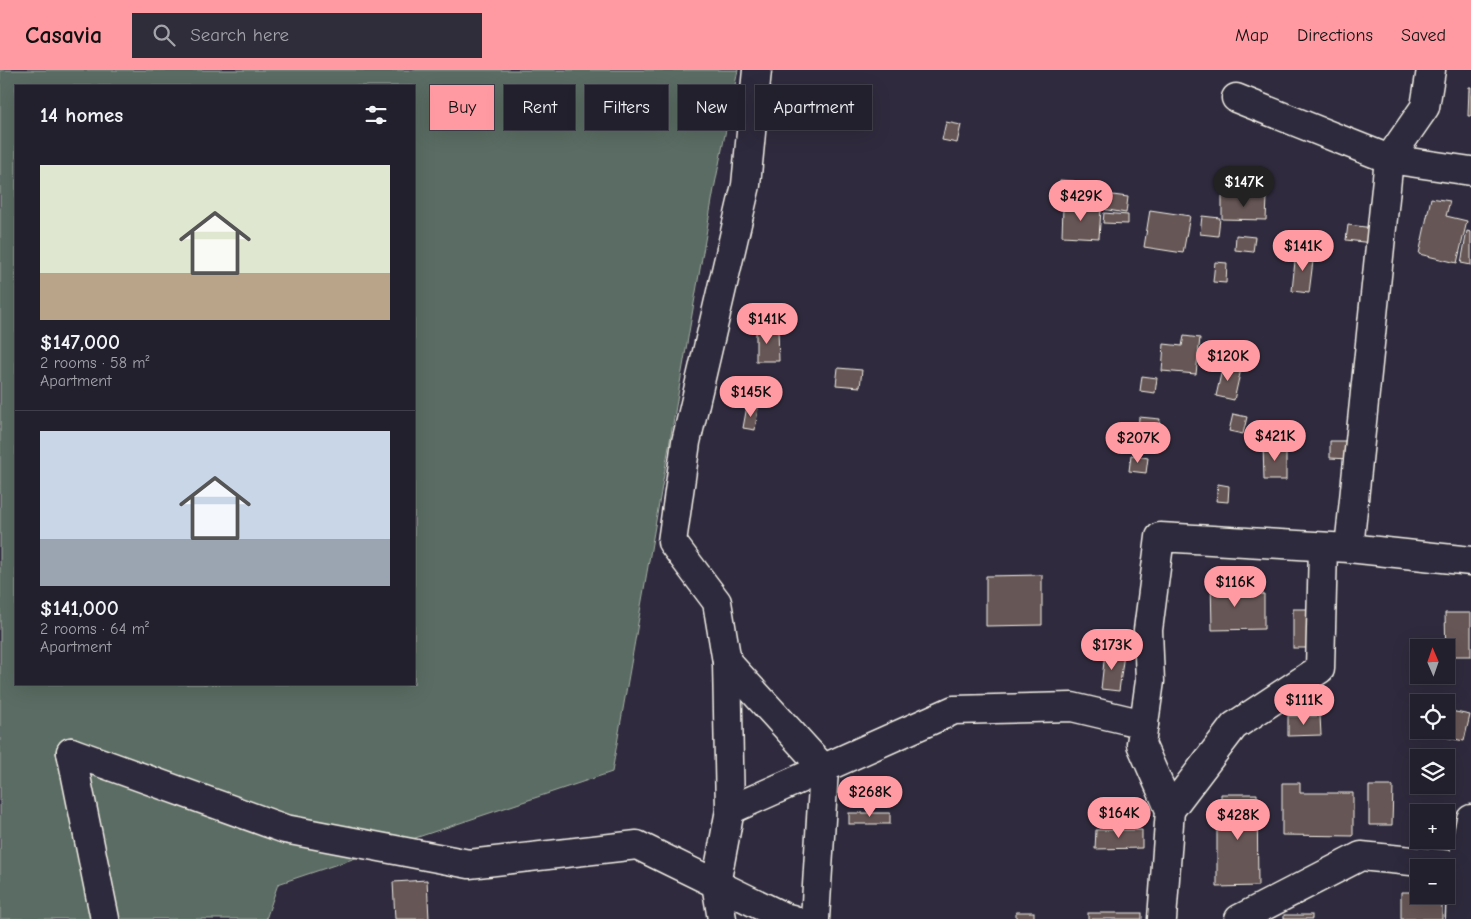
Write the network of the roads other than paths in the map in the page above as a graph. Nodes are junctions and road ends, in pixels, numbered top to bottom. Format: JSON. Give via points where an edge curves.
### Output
{"nodes":[{"id":1,"x":757,"y":70,"type":"edge"},
{"id":2,"x":1431,"y":70,"type":"edge"},
{"id":3,"x":1236,"y":98,"type":"dead end"},
{"id":4,"x":1389,"y":159,"type":"junction"},
{"id":5,"x":1471,"y":172,"type":"edge"},
{"id":6,"x":1336,"y":547,"type":"junction"},
{"id":7,"x":1471,"y":561,"type":"edge"},
{"id":8,"x":727,"y":662,"type":"junction"},
{"id":9,"x":1144,"y":724,"type":"junction"},
{"id":10,"x":824,"y":769,"type":"junction"},
{"id":11,"x":730,"y":810,"type":"junction"},
{"id":12,"x":1170,"y":810,"type":"junction"},
{"id":13,"x":1471,"y":819,"type":"edge"},
{"id":14,"x":1462,"y":866,"type":"junction"},
{"id":15,"x":716,"y":884,"type":"junction"},
{"id":16,"x":105,"y":919,"type":"edge"},
{"id":17,"x":722,"y":919,"type":"edge"},
{"id":18,"x":792,"y":919,"type":"edge"},
{"id":19,"x":815,"y":919,"type":"edge"},
{"id":20,"x":1162,"y":919,"type":"edge"},
{"id":21,"x":1239,"y":919,"type":"edge"},
{"id":22,"x":1460,"y":919,"type":"edge"}],
"edges":[{"from":1,"to":8,"type":"street","via":[[746,185],[686,442],[672,542],[717,602]]},
{"from":2,"to":4,"type":"street","via":[[1425,107]]},
{"from":3,"to":4,"type":"street"},
{"from":4,"to":5,"type":"street"},
{"from":4,"to":6,"type":"street"},
{"from":6,"to":7,"type":"street"},
{"from":6,"to":9,"type":"street","via":[[1160,537],[1148,630],[1150,681]]},
{"from":6,"to":12,"type":"street","via":[[1320,670],[1234,726]]},
{"from":8,"to":10,"type":"street"},
{"from":8,"to":11,"type":"street"},
{"from":9,"to":10,"type":"street","via":[[1072,707],[954,710]]},
{"from":9,"to":12,"type":"street","via":[[1141,744]]},
{"from":10,"to":11,"type":"street"},
{"from":10,"to":19,"type":"street"},
{"from":11,"to":15,"type":"street"},
{"from":12,"to":20,"type":"street"},
{"from":13,"to":14,"type":"street"},
{"from":14,"to":21,"type":"street","via":[[1361,856]]},
{"from":14,"to":22,"type":"street"},
{"from":15,"to":16,"type":"street","via":[[637,845],[469,864],[285,829],[71,752]]},
{"from":15,"to":17,"type":"street"},
{"from":15,"to":18,"type":"street"}]}
